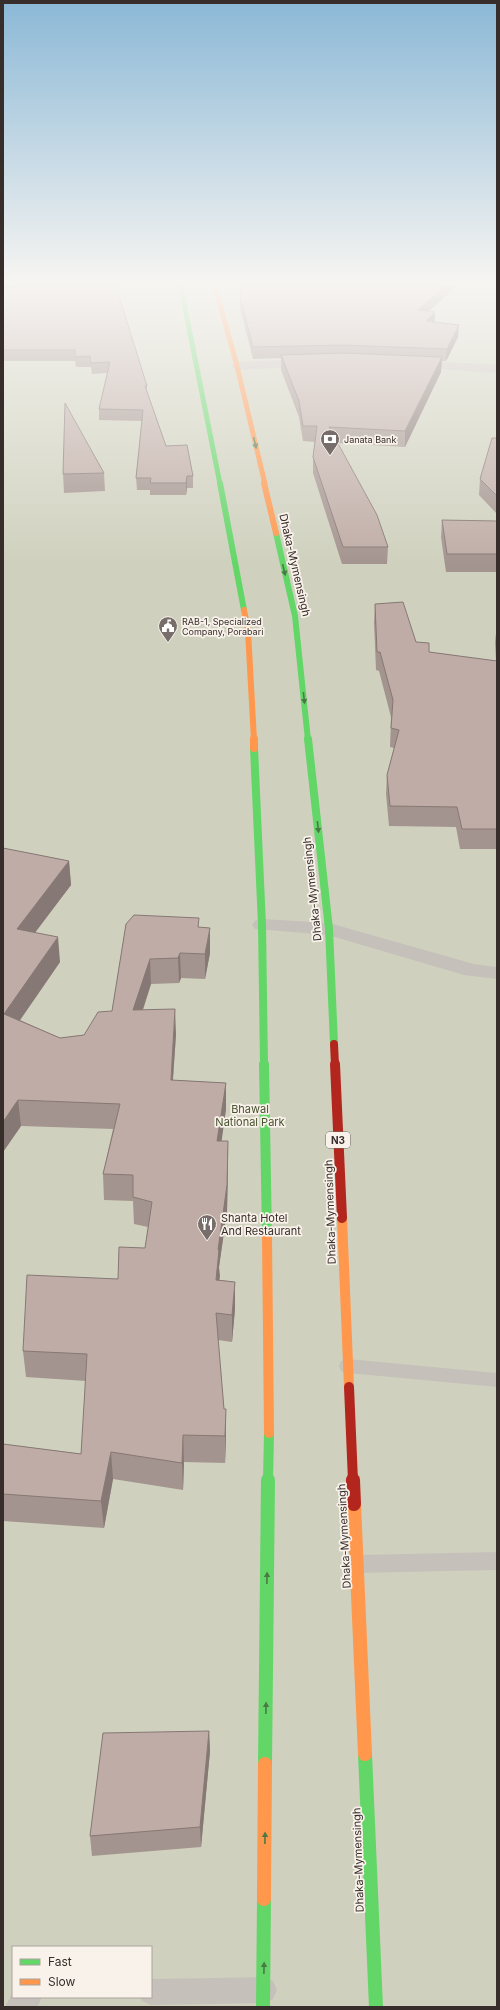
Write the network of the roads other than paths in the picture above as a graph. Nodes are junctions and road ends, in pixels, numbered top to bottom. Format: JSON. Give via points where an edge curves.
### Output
{"nodes":[{"id":1,"x":199,"y":377,"type":"edge"},
{"id":2,"x":240,"y":377,"type":"edge"},
{"id":3,"x":262,"y":925,"type":"junction"},
{"id":4,"x":329,"y":929,"type":"junction"},
{"id":5,"x":497,"y":973,"type":"edge"},
{"id":6,"x":348,"y":1366,"type":"junction"},
{"id":7,"x":497,"y":1380,"type":"edge"},
{"id":8,"x":497,"y":1561,"type":"edge"},
{"id":9,"x":358,"y":1564,"type":"junction"},
{"id":10,"x":152,"y":1992,"type":"edge"},
{"id":11,"x":26,"y":1998,"type":"edge"},
{"id":12,"x":263,"y":1998,"type":"edge"},
{"id":13,"x":18,"y":2007,"type":"edge"},
{"id":14,"x":376,"y":2007,"type":"edge"}],
"edges":[{"from":1,"to":3,"type":"highway","via":[[248,631]]},
{"from":2,"to":4,"type":"highway","name":"Dhaka-Mymensingh","number":"N3","one_way":true,"via":[[295,616]]},
{"from":3,"to":4,"type":"street"},
{"from":12,"to":3,"type":"highway","one_way":true,"via":[[269,1384]]},
{"from":4,"to":5,"type":"street","via":[[472,970]]},
{"from":4,"to":6,"type":"highway","name":"Dhaka-Mymensingh","number":"N3"},
{"from":6,"to":7,"type":"lane"},
{"from":6,"to":9,"type":"highway","name":"Dhaka-Mymensingh","number":"N3"},
{"from":8,"to":9,"type":"lane"},
{"from":9,"to":14,"type":"highway","name":"Dhaka-Mymensingh","number":"N3"},
{"from":10,"to":12,"type":"lane"},
{"from":11,"to":13,"type":"lane"}]}
